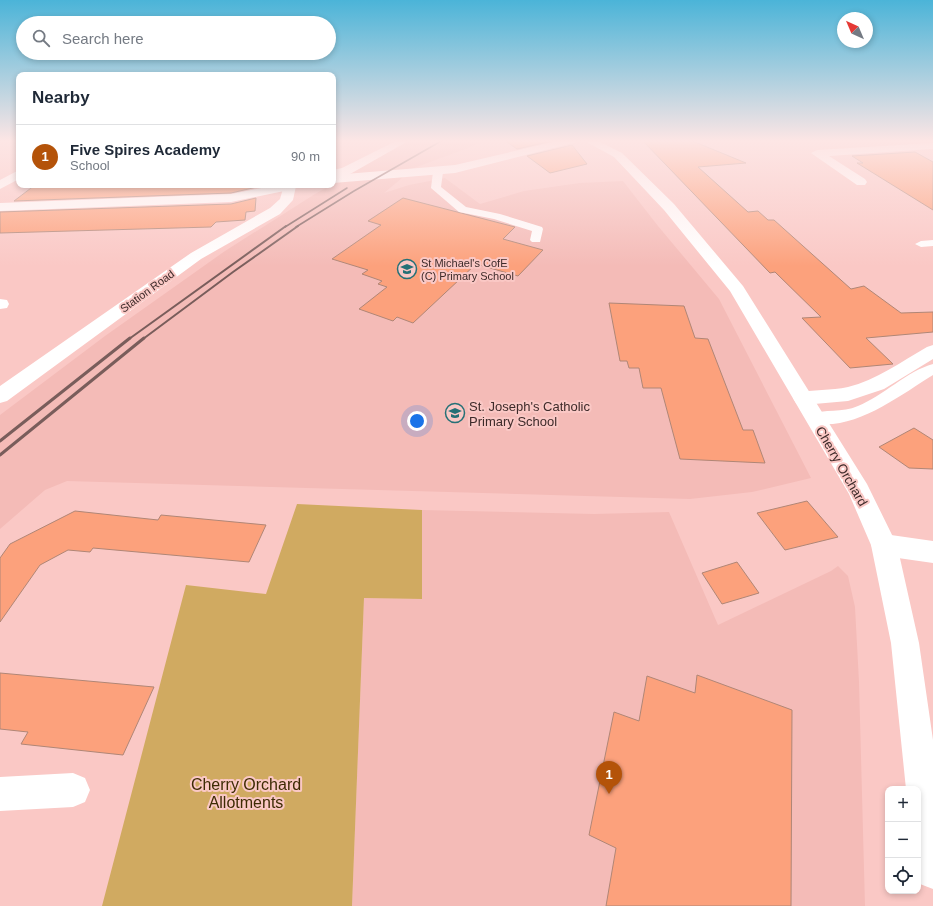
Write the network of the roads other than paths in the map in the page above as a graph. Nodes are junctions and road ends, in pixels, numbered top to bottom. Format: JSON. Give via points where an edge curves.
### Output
{"nodes":[{"id":1,"x":437,"y":182,"type":"edge"},
{"id":2,"x":645,"y":182,"type":"edge"},
{"id":3,"x":278,"y":188,"type":"edge"},
{"id":4,"x":291,"y":188,"type":"edge"},
{"id":5,"x":0,"y":207,"type":"edge"},
{"id":6,"x":536,"y":240,"type":"dead end"},
{"id":7,"x":933,"y":243,"type":"edge"},
{"id":8,"x":921,"y":244,"type":"dead end"},
{"id":9,"x":933,"y":351,"type":"edge"},
{"id":10,"x":933,"y":369,"type":"edge"},
{"id":11,"x":0,"y":396,"type":"edge"},
{"id":12,"x":802,"y":398,"type":"junction"},
{"id":13,"x":815,"y":418,"type":"junction"},
{"id":14,"x":884,"y":545,"type":"junction"},
{"id":15,"x":933,"y":552,"type":"edge"},
{"id":16,"x":73,"y":790,"type":"dead end"},
{"id":17,"x":0,"y":794,"type":"edge"},
{"id":18,"x":933,"y":871,"type":"edge"}],
"edges":[{"from":1,"to":6,"type":"lane","via":[[436,188],[463,210],[496,216],[538,229]]},
{"from":2,"to":12,"type":"street","name":"Cherry Orchard","via":[[669,207],[737,289]]},
{"from":3,"to":5,"type":"street","via":[[231,198]]},
{"from":4,"to":11,"type":"street","name":"Station Road","via":[[286,200],[275,211],[196,256]]},
{"from":7,"to":8,"type":"lane"},
{"from":9,"to":12,"type":"street","via":[[877,384],[848,394]]},
{"from":10,"to":13,"type":"lane","via":[[864,410],[841,418]]},
{"from":12,"to":13,"type":"street","name":"Cherry Orchard"},
{"from":13,"to":14,"type":"street","name":"Cherry Orchard","via":[[859,490]]},
{"from":14,"to":15,"type":"street"},
{"from":14,"to":18,"type":"street","name":"Cherry Orchard","via":[[905,643]]},
{"from":16,"to":17,"type":"street"}]}
